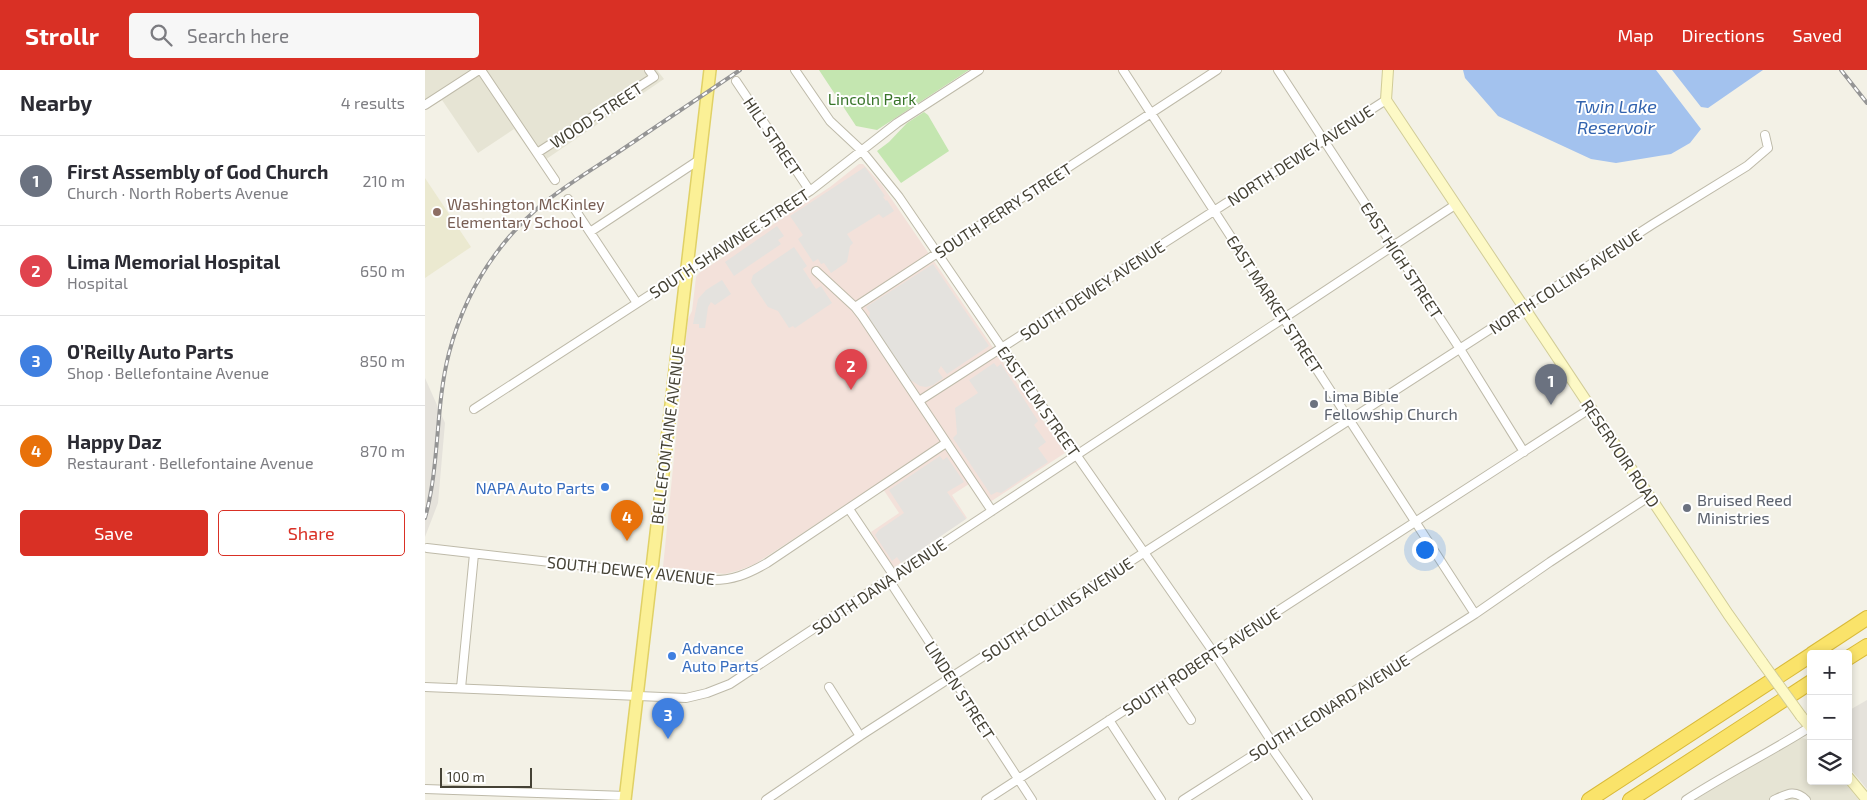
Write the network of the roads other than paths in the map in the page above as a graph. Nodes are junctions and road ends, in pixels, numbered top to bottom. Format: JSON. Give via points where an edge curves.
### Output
{"nodes":[{"id":1,"x":480,"y":70,"type":"edge"},
{"id":2,"x":649,"y":70,"type":"edge"},
{"id":3,"x":709,"y":70,"type":"edge"},
{"id":4,"x":795,"y":70,"type":"edge"},
{"id":5,"x":979,"y":70,"type":"edge"},
{"id":6,"x":1123,"y":70,"type":"edge"},
{"id":7,"x":1217,"y":70,"type":"edge"},
{"id":8,"x":1278,"y":70,"type":"edge"},
{"id":9,"x":1388,"y":70,"type":"edge"},
{"id":10,"x":736,"y":81,"type":"dead end"},
{"id":11,"x":1386,"y":100,"type":"junction"},
{"id":12,"x":425,"y":105,"type":"edge"},
{"id":13,"x":1151,"y":113,"type":"junction"},
{"id":14,"x":1765,"y":135,"type":"dead end"},
{"id":15,"x":1325,"y":140,"type":"junction"},
{"id":16,"x":861,"y":150,"type":"junction"},
{"id":17,"x":537,"y":153,"type":"junction"},
{"id":18,"x":699,"y":160,"type":"junction"},
{"id":19,"x":555,"y":180,"type":"dead end"},
{"id":20,"x":810,"y":191,"type":"junction"},
{"id":21,"x":568,"y":199,"type":"dead end"},
{"id":22,"x":1455,"y":205,"type":"junction"},
{"id":23,"x":1214,"y":211,"type":"junction"},
{"id":24,"x":589,"y":232,"type":"junction"},
{"id":25,"x":1393,"y":246,"type":"junction"},
{"id":26,"x":937,"y":253,"type":"junction"},
{"id":27,"x":687,"y":270,"type":"junction"},
{"id":28,"x":817,"y":271,"type":"dead end"},
{"id":29,"x":637,"y":303,"type":"junction"},
{"id":30,"x":855,"y":307,"type":"junction"},
{"id":31,"x":1524,"y":308,"type":"junction"},
{"id":32,"x":1284,"y":318,"type":"junction"},
{"id":33,"x":1002,"y":348,"type":"junction"},
{"id":34,"x":1460,"y":350,"type":"junction"},
{"id":35,"x":919,"y":401,"type":"junction"},
{"id":36,"x":1591,"y":408,"type":"junction"},
{"id":37,"x":474,"y":409,"type":"dead end"},
{"id":38,"x":1350,"y":421,"type":"junction"},
{"id":39,"x":946,"y":443,"type":"junction"},
{"id":40,"x":1524,"y":452,"type":"junction"},
{"id":41,"x":1077,"y":455,"type":"junction"},
{"id":42,"x":1649,"y":496,"type":"junction"},
{"id":43,"x":849,"y":509,"type":"junction"},
{"id":44,"x":991,"y":511,"type":"junction"},
{"id":45,"x":1415,"y":522,"type":"junction"},
{"id":46,"x":427,"y":548,"type":"dead end"},
{"id":47,"x":1144,"y":553,"type":"junction"},
{"id":48,"x":474,"y":554,"type":"junction"},
{"id":49,"x":651,"y":573,"type":"junction"},
{"id":50,"x":891,"y":578,"type":"junction"},
{"id":51,"x":1475,"y":614,"type":"junction"},
{"id":52,"x":1867,"y":618,"type":"edge"},
{"id":53,"x":1867,"y":646,"type":"edge"},
{"id":54,"x":1817,"y":650,"type":"edge"},
{"id":55,"x":1214,"y":652,"type":"junction"},
{"id":56,"x":1852,"y":655,"type":"edge"},
{"id":57,"x":1807,"y":657,"type":"edge"},
{"id":58,"x":952,"y":677,"type":"junction"},
{"id":59,"x":1167,"y":683,"type":"junction"},
{"id":60,"x":1807,"y":685,"type":"edge"},
{"id":61,"x":829,"y":686,"type":"dead end"},
{"id":62,"x":425,"y":687,"type":"edge"},
{"id":63,"x":461,"y":688,"type":"junction"},
{"id":64,"x":638,"y":695,"type":"junction"},
{"id":65,"x":1109,"y":720,"type":"junction"},
{"id":66,"x":1191,"y":720,"type":"dead end"},
{"id":67,"x":1807,"y":724,"type":"edge"},
{"id":68,"x":1807,"y":730,"type":"edge"},
{"id":69,"x":860,"y":736,"type":"junction"},
{"id":70,"x":1271,"y":743,"type":"junction"},
{"id":71,"x":1018,"y":779,"type":"junction"},
{"id":72,"x":1852,"y":782,"type":"edge"},
{"id":73,"x":425,"y":789,"type":"edge"},
{"id":74,"x":625,"y":798,"type":"edge"},
{"id":75,"x":770,"y":799,"type":"edge"},
{"id":76,"x":986,"y":800,"type":"edge"},
{"id":77,"x":1032,"y":800,"type":"edge"},
{"id":78,"x":1161,"y":800,"type":"edge"},
{"id":79,"x":1183,"y":800,"type":"edge"},
{"id":80,"x":1308,"y":800,"type":"edge"},
{"id":81,"x":1589,"y":800,"type":"edge"},
{"id":82,"x":1630,"y":800,"type":"edge"},
{"id":83,"x":1685,"y":800,"type":"edge"},
{"id":84,"x":1774,"y":800,"type":"edge"},
{"id":85,"x":1806,"y":800,"type":"edge"},
{"id":86,"x":1867,"y":800,"type":"edge"}],
"edges":[{"from":1,"to":12,"type":"street"},
{"from":1,"to":17,"type":"street"},
{"from":2,"to":17,"type":"street","name":"WOOD STREET","via":[[654,78]]},
{"from":3,"to":18,"type":"main road","name":"BELLEFONTAINE AVENUE"},
{"from":4,"to":16,"type":"street","name":"EAST ELM STREET","via":[[830,121]]},
{"from":5,"to":16,"type":"street","name":"SOUTH SHAWNEE STREET"},
{"from":6,"to":13,"type":"street","name":"EAST MARKET STREET"},
{"from":7,"to":13,"type":"street","name":"SOUTH PERRY STREET"},
{"from":8,"to":15,"type":"street","name":"EAST HIGH STREET"},
{"from":9,"to":11,"type":"main road","name":"NORTH DEWEY AVENUE"},
{"from":10,"to":20,"type":"street","name":"HILL STREET"},
{"from":11,"to":15,"type":"street","name":"NORTH DEWEY AVENUE"},
{"from":11,"to":22,"type":"main road","name":"RESERVOIR ROAD"},
{"from":13,"to":23,"type":"street","name":"EAST MARKET STREET"},
{"from":13,"to":26,"type":"street","name":"SOUTH PERRY STREET"},
{"from":14,"to":31,"type":"street","name":"NORTH COLLINS AVENUE","via":[[1769,145],[1767,149],[1747,166]]},
{"from":15,"to":23,"type":"street","name":"NORTH DEWEY AVENUE"},
{"from":15,"to":25,"type":"street","name":"EAST HIGH STREET"},
{"from":16,"to":20,"type":"street","name":"SOUTH SHAWNEE STREET"},
{"from":16,"to":26,"type":"street","name":"EAST ELM STREET","via":[[890,184]]},
{"from":17,"to":19,"type":"street"},
{"from":18,"to":24,"type":"street"},
{"from":18,"to":27,"type":"main road","name":"BELLEFONTAINE AVENUE"},
{"from":20,"to":27,"type":"street","name":"SOUTH SHAWNEE STREET"},
{"from":21,"to":24,"type":"street"},
{"from":22,"to":25,"type":"street","name":"SOUTH DANA AVENUE"},
{"from":22,"to":31,"type":"main road","name":"RESERVOIR ROAD"},
{"from":23,"to":32,"type":"street","name":"EAST MARKET STREET"},
{"from":23,"to":33,"type":"street","name":"SOUTH DEWEY AVENUE"},
{"from":24,"to":29,"type":"street"},
{"from":25,"to":32,"type":"street","name":"SOUTH DANA AVENUE"},
{"from":25,"to":34,"type":"street","name":"EAST HIGH STREET"},
{"from":26,"to":30,"type":"street","name":"SOUTH PERRY STREET"},
{"from":26,"to":33,"type":"street","name":"EAST ELM STREET"},
{"from":27,"to":29,"type":"street","name":"SOUTH SHAWNEE STREET"},
{"from":27,"to":49,"type":"main road","name":"BELLEFONTAINE AVENUE"},
{"from":28,"to":30,"type":"street"},
{"from":29,"to":37,"type":"street","name":"SOUTH SHAWNEE STREET"},
{"from":30,"to":35,"type":"street"},
{"from":31,"to":34,"type":"street","name":"NORTH COLLINS AVENUE"},
{"from":31,"to":36,"type":"main road","name":"RESERVOIR ROAD"},
{"from":32,"to":38,"type":"street","name":"EAST MARKET STREET"},
{"from":32,"to":41,"type":"street","name":"SOUTH DANA AVENUE"},
{"from":33,"to":35,"type":"street","name":"SOUTH DEWEY AVENUE"},
{"from":33,"to":41,"type":"street","name":"EAST ELM STREET"},
{"from":34,"to":38,"type":"street","name":"NORTH COLLINS AVENUE"},
{"from":34,"to":40,"type":"street","name":"EAST HIGH STREET"},
{"from":35,"to":39,"type":"street"},
{"from":36,"to":40,"type":"street","name":"SOUTH ROBERTS AVENUE"},
{"from":36,"to":42,"type":"main road","name":"RESERVOIR ROAD"},
{"from":38,"to":45,"type":"street","name":"EAST MARKET STREET"},
{"from":38,"to":47,"type":"street","name":"SOUTH COLLINS AVENUE"},
{"from":39,"to":43,"type":"street","name":"SOUTH DEWEY AVENUE"},
{"from":39,"to":44,"type":"street"},
{"from":40,"to":45,"type":"street","name":"SOUTH ROBERTS AVENUE"},
{"from":41,"to":44,"type":"street","name":"SOUTH DANA AVENUE"},
{"from":41,"to":47,"type":"street","name":"EAST ELM STREET"},
{"from":42,"to":51,"type":"street","name":"SOUTH LEONARD AVENUE"},
{"from":42,"to":67,"type":"main road","name":"RESERVOIR ROAD","bridge":true},
{"from":43,"to":49,"type":"street","name":"SOUTH DEWEY AVENUE","via":[[741,577],[709,580]]},
{"from":43,"to":50,"type":"street","name":"LINDEN STREET"},
{"from":44,"to":50,"type":"street","name":"SOUTH DANA AVENUE"},
{"from":45,"to":51,"type":"street","name":"EAST MARKET STREET"},
{"from":45,"to":55,"type":"street","name":"SOUTH ROBERTS AVENUE"},
{"from":46,"to":48,"type":"street","name":"SOUTH DEWEY AVENUE"},
{"from":47,"to":55,"type":"street","name":"EAST ELM STREET"},
{"from":47,"to":58,"type":"street","name":"SOUTH COLLINS AVENUE"},
{"from":48,"to":49,"type":"street","name":"SOUTH DEWEY AVENUE"},
{"from":48,"to":63,"type":"street"},
{"from":49,"to":64,"type":"main road","name":"BELLEFONTAINE AVENUE"},
{"from":50,"to":58,"type":"street","name":"LINDEN STREET"},
{"from":50,"to":64,"type":"street","name":"SOUTH DANA AVENUE","via":[[730,684],[686,698]]},
{"from":51,"to":70,"type":"street","name":"SOUTH LEONARD AVENUE"},
{"from":52,"to":54,"type":"highway"},
{"from":53,"to":56,"type":"highway"},
{"from":55,"to":59,"type":"street","name":"SOUTH ROBERTS AVENUE"},
{"from":55,"to":70,"type":"street","name":"EAST ELM STREET"},
{"from":57,"to":81,"type":"highway"},
{"from":58,"to":69,"type":"street","name":"SOUTH COLLINS AVENUE"},
{"from":58,"to":71,"type":"street","name":"LINDEN STREET"},
{"from":59,"to":65,"type":"street","name":"SOUTH ROBERTS AVENUE"},
{"from":59,"to":66,"type":"street"},
{"from":60,"to":82,"type":"highway"},
{"from":61,"to":69,"type":"street"},
{"from":62,"to":63,"type":"street","name":"SOUTH DANA AVENUE"},
{"from":63,"to":64,"type":"street","name":"SOUTH DANA AVENUE"},
{"from":64,"to":74,"type":"main road","name":"BELLEFONTAINE AVENUE"},
{"from":65,"to":71,"type":"street","name":"SOUTH ROBERTS AVENUE"},
{"from":65,"to":78,"type":"street"},
{"from":68,"to":83,"type":"street"},
{"from":69,"to":75,"type":"street","name":"SOUTH COLLINS AVENUE"},
{"from":70,"to":79,"type":"street","name":"SOUTH LEONARD AVENUE"},
{"from":70,"to":80,"type":"street","name":"EAST ELM STREET"},
{"from":71,"to":76,"type":"street","name":"SOUTH ROBERTS AVENUE"},
{"from":71,"to":77,"type":"street","name":"LINDEN STREET"},
{"from":72,"to":86,"type":"main road"},
{"from":73,"to":74,"type":"street"},
{"from":84,"to":85,"type":"street","via":[[1797,793]]}]}
